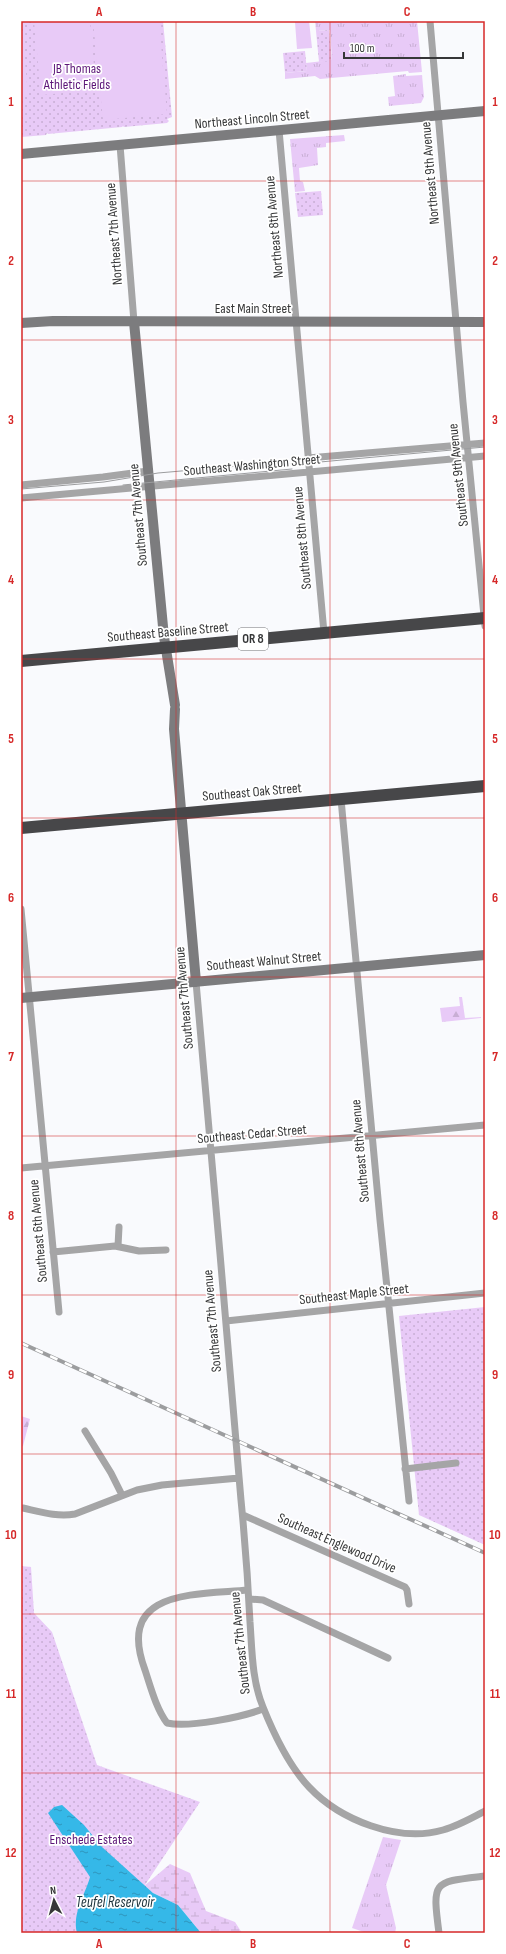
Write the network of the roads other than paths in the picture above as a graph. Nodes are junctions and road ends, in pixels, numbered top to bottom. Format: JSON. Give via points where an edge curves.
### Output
{"nodes":[{"id":1,"x":430,"y":21,"type":"edge"},
{"id":2,"x":485,"y":111,"type":"edge"},
{"id":3,"x":438,"y":115,"type":"junction"},
{"id":4,"x":279,"y":130,"type":"junction"},
{"id":5,"x":120,"y":145,"type":"junction"},
{"id":6,"x":21,"y":154,"type":"edge"},
{"id":7,"x":134,"y":322,"type":"junction"},
{"id":8,"x":296,"y":322,"type":"junction"},
{"id":9,"x":456,"y":322,"type":"junction"},
{"id":10,"x":485,"y":322,"type":"edge"},
{"id":11,"x":21,"y":323,"type":"edge"},
{"id":12,"x":485,"y":443,"type":"edge"},
{"id":13,"x":468,"y":444,"type":"junction"},
{"id":14,"x":485,"y":456,"type":"edge"},
{"id":15,"x":469,"y":457,"type":"junction"},
{"id":16,"x":308,"y":458,"type":"junction"},
{"id":17,"x":148,"y":471,"type":"junction"},
{"id":18,"x":310,"y":472,"type":"junction"},
{"id":19,"x":21,"y":485,"type":"edge"},
{"id":20,"x":149,"y":487,"type":"junction"},
{"id":21,"x":21,"y":498,"type":"edge"},
{"id":22,"x":485,"y":621,"type":"edge"},
{"id":23,"x":324,"y":633,"type":"junction"},
{"id":24,"x":165,"y":647,"type":"junction"},
{"id":25,"x":21,"y":661,"type":"edge"},
{"id":26,"x":485,"y":786,"type":"edge"},
{"id":27,"x":341,"y":799,"type":"junction"},
{"id":28,"x":182,"y":814,"type":"junction"},
{"id":29,"x":21,"y":828,"type":"edge"},
{"id":30,"x":21,"y":909,"type":"edge"},
{"id":31,"x":485,"y":955,"type":"edge"},
{"id":32,"x":357,"y":967,"type":"junction"},
{"id":33,"x":196,"y":982,"type":"junction"},
{"id":34,"x":25,"y":998,"type":"edge"},
{"id":35,"x":485,"y":1125,"type":"edge"},
{"id":36,"x":372,"y":1136,"type":"junction"},
{"id":37,"x":211,"y":1151,"type":"junction"},
{"id":38,"x":46,"y":1166,"type":"junction"},
{"id":39,"x":21,"y":1168,"type":"edge"},
{"id":40,"x":119,"y":1227,"type":"dead end"},
{"id":41,"x":118,"y":1246,"type":"junction"},
{"id":42,"x":166,"y":1250,"type":"dead end"},
{"id":43,"x":53,"y":1252,"type":"junction"},
{"id":44,"x":485,"y":1293,"type":"edge"},
{"id":45,"x":388,"y":1303,"type":"junction"},
{"id":46,"x":59,"y":1312,"type":"dead end"},
{"id":47,"x":226,"y":1320,"type":"junction"},
{"id":48,"x":85,"y":1431,"type":"dead end"},
{"id":49,"x":456,"y":1464,"type":"dead end"},
{"id":50,"x":405,"y":1469,"type":"junction"},
{"id":51,"x":239,"y":1478,"type":"junction"},
{"id":52,"x":122,"y":1495,"type":"junction"},
{"id":53,"x":409,"y":1501,"type":"dead end"},
{"id":54,"x":23,"y":1508,"type":"dead end"},
{"id":55,"x":242,"y":1515,"type":"junction"},
{"id":56,"x":248,"y":1590,"type":"junction"},
{"id":57,"x":249,"y":1599,"type":"junction"},
{"id":58,"x":409,"y":1604,"type":"dead end"},
{"id":59,"x":388,"y":1658,"type":"dead end"},
{"id":60,"x":263,"y":1709,"type":"junction"},
{"id":61,"x":485,"y":1811,"type":"edge"},
{"id":62,"x":485,"y":1876,"type":"edge"},
{"id":63,"x":439,"y":1933,"type":"edge"}],
"edges":[{"from":1,"to":3,"type":"street","name":"Northeast 9th Avenue"},
{"from":2,"to":3,"type":"street","name":"Northeast Lincoln Street"},
{"from":3,"to":4,"type":"street","name":"Northeast Lincoln Street"},
{"from":3,"to":9,"type":"street","name":"Northeast 9th Avenue"},
{"from":4,"to":5,"type":"street","name":"Northeast Lincoln Street"},
{"from":4,"to":8,"type":"street","name":"Northeast 8th Avenue"},
{"from":5,"to":6,"type":"street","name":"Northeast Lincoln Street"},
{"from":5,"to":7,"type":"street","name":"Northeast 7th Avenue"},
{"from":7,"to":8,"type":"street","name":"East Main Street"},
{"from":7,"to":11,"type":"street","name":"East Main Street"},
{"from":7,"to":17,"type":"street","name":"Southeast 7th Avenue"},
{"from":8,"to":9,"type":"street","name":"East Main Street"},
{"from":8,"to":16,"type":"street","name":"Southeast 8th Avenue"},
{"from":9,"to":10,"type":"street","name":"East Main Street"},
{"from":9,"to":13,"type":"street","name":"Southeast 9th Avenue"},
{"from":12,"to":13,"type":"street","name":"Southeast Washington Street"},
{"from":13,"to":15,"type":"street","name":"Southeast 9th Avenue"},
{"from":13,"to":16,"type":"street","name":"Southeast Washington Street"},
{"from":14,"to":15,"type":"street","name":"Southeast Washington Street"},
{"from":15,"to":18,"type":"street","name":"Southeast Washington Street"},
{"from":15,"to":22,"type":"street","name":"Southeast 9th Avenue"},
{"from":16,"to":18,"type":"street","name":"Southeast 8th Avenue"},
{"from":17,"to":19,"type":"street"},
{"from":17,"to":20,"type":"street","name":"Southeast 7th Avenue"},
{"from":18,"to":20,"type":"street","name":"Southeast Washington Street"},
{"from":18,"to":23,"type":"street","name":"Southeast 8th Avenue"},
{"from":20,"to":21,"type":"street","name":"Southeast Washington Street"},
{"from":20,"to":24,"type":"street","name":"Southeast 7th Avenue"},
{"from":22,"to":23,"type":"highway","name":"Southeast Baseline Street","number":"OR 8"},
{"from":23,"to":24,"type":"highway","name":"Southeast Baseline Street","number":"OR 8"},
{"from":24,"to":25,"type":"highway","name":"Southeast Baseline Street","number":"OR 8"},
{"from":24,"to":28,"type":"street","name":"Southeast 7th Avenue","via":[[175,707],[174,729]]},
{"from":26,"to":27,"type":"highway","name":"Southeast Oak Street"},
{"from":27,"to":28,"type":"highway","name":"Southeast Oak Street"},
{"from":27,"to":32,"type":"street","name":"Southeast 8th Avenue"},
{"from":28,"to":29,"type":"highway","name":"Southeast Oak Street"},
{"from":28,"to":33,"type":"street","name":"Southeast 7th Avenue"},
{"from":30,"to":34,"type":"street","name":"Southeast 6th Avenue"},
{"from":31,"to":32,"type":"street","name":"Southeast Walnut Street"},
{"from":32,"to":33,"type":"street","name":"Southeast Walnut Street"},
{"from":32,"to":36,"type":"street","name":"Southeast 8th Avenue"},
{"from":33,"to":34,"type":"street","name":"Southeast Walnut Street"},
{"from":33,"to":37,"type":"street","name":"Southeast 7th Avenue"},
{"from":34,"to":38,"type":"street","name":"Southeast 6th Avenue"},
{"from":35,"to":36,"type":"street","name":"Southeast Cedar Street"},
{"from":36,"to":37,"type":"street","name":"Southeast Cedar Street"},
{"from":36,"to":45,"type":"street","name":"Southeast 8th Avenue"},
{"from":37,"to":38,"type":"street","name":"Southeast Cedar Street"},
{"from":37,"to":47,"type":"street","name":"Southeast 7th Avenue"},
{"from":38,"to":39,"type":"street","name":"Southeast Cedar Street"},
{"from":38,"to":43,"type":"street","name":"Southeast 6th Avenue"},
{"from":40,"to":41,"type":"street"},
{"from":41,"to":42,"type":"street","via":[[143,1252]]},
{"from":41,"to":43,"type":"street"},
{"from":43,"to":46,"type":"street","name":"Southeast 6th Avenue"},
{"from":44,"to":45,"type":"street","name":"Southeast Maple Street"},
{"from":45,"to":47,"type":"street","name":"Southeast Maple Street"},
{"from":45,"to":50,"type":"street","name":"Southeast 8th Avenue"},
{"from":47,"to":51,"type":"street","name":"Southeast 7th Avenue"},
{"from":48,"to":52,"type":"street"},
{"from":49,"to":50,"type":"street"},
{"from":50,"to":53,"type":"street","name":"Southeast 8th Avenue"},
{"from":51,"to":52,"type":"street","via":[[162,1484]]},
{"from":51,"to":55,"type":"street","name":"Southeast 7th Avenue"},
{"from":52,"to":54,"type":"street","via":[[65,1516]]},
{"from":55,"to":56,"type":"street","name":"Southeast 7th Avenue"},
{"from":55,"to":58,"type":"street","name":"Southeast Englewood Drive","via":[[405,1587]]},
{"from":56,"to":57,"type":"street","name":"Southeast 7th Avenue"},
{"from":56,"to":60,"type":"street","via":[[177,1596],[163,1601],[144,1618],[138,1646],[161,1715],[167,1723],[174,1725],[200,1722]]},
{"from":57,"to":59,"type":"street","via":[[262,1600]]},
{"from":57,"to":60,"type":"street","name":"Southeast 7th Avenue","via":[[255,1676]]},
{"from":60,"to":61,"type":"street","name":"Southeast 7th Avenue","via":[[288,1757],[303,1779],[318,1795],[351,1817],[376,1828],[399,1832],[426,1832],[445,1830]]},
{"from":62,"to":63,"type":"street","via":[[451,1880],[436,1891]]}]}
